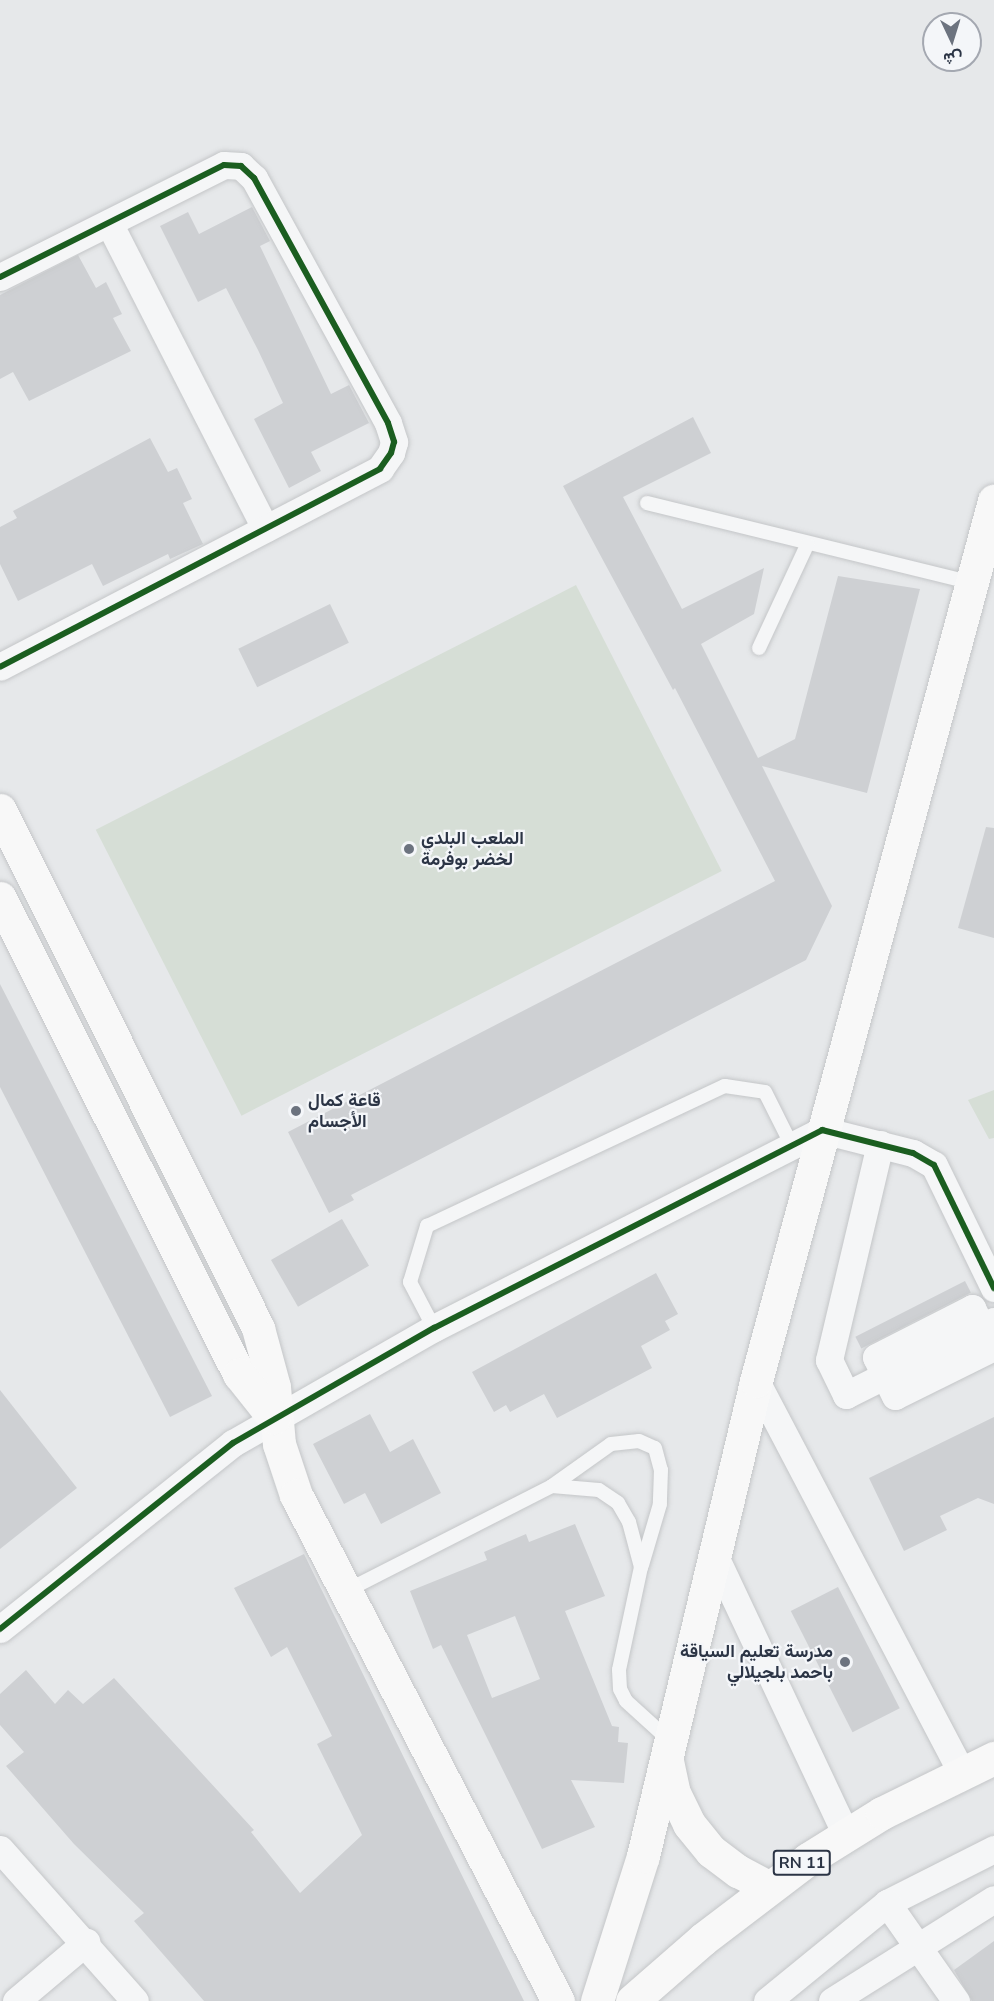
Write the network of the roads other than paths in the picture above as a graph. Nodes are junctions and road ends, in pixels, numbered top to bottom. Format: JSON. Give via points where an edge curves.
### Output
{"nodes":[{"id":1,"x":109,"y":223,"type":"junction"},
{"id":2,"x":0,"y":277,"type":"edge"},
{"id":3,"x":994,"y":501,"type":"edge"},
{"id":4,"x":647,"y":503,"type":"dead end"},
{"id":5,"x":266,"y":528,"type":"junction"},
{"id":6,"x":990,"y":530,"type":"edge"},
{"id":7,"x":807,"y":545,"type":"junction"},
{"id":8,"x":973,"y":583,"type":"junction"},
{"id":9,"x":759,"y":648,"type":"dead end"},
{"id":10,"x":0,"y":668,"type":"edge"},
{"id":11,"x":0,"y":810,"type":"edge"},
{"id":12,"x":0,"y":898,"type":"edge"},
{"id":13,"x":822,"y":1130,"type":"junction"},
{"id":14,"x":880,"y":1144,"type":"junction"},
{"id":15,"x":792,"y":1146,"type":"junction"},
{"id":16,"x":994,"y":1288,"type":"edge"},
{"id":17,"x":988,"y":1324,"type":"edge"},
{"id":18,"x":434,"y":1328,"type":"junction"},
{"id":19,"x":885,"y":1375,"type":"junction"},
{"id":20,"x":756,"y":1381,"type":"junction"},
{"id":21,"x":274,"y":1418,"type":"junction"},
{"id":22,"x":552,"y":1486,"type":"junction"},
{"id":23,"x":713,"y":1552,"type":"junction"},
{"id":24,"x":641,"y":1567,"type":"junction"},
{"id":25,"x":346,"y":1592,"type":"junction"},
{"id":26,"x":0,"y":1629,"type":"edge"},
{"id":27,"x":668,"y":1750,"type":"junction"},
{"id":28,"x":994,"y":1758,"type":"edge"},
{"id":29,"x":962,"y":1774,"type":"junction"},
{"id":30,"x":846,"y":1835,"type":"junction"},
{"id":31,"x":0,"y":1849,"type":"edge"},
{"id":32,"x":994,"y":1850,"type":"edge"},
{"id":33,"x":768,"y":1887,"type":"junction"},
{"id":34,"x":994,"y":1899,"type":"edge"},
{"id":35,"x":887,"y":1903,"type":"junction"},
{"id":36,"x":86,"y":1942,"type":"junction"},
{"id":37,"x":918,"y":1947,"type":"junction"},
{"id":38,"x":16,"y":2001,"type":"edge"},
{"id":39,"x":135,"y":2001,"type":"edge"},
{"id":40,"x":558,"y":2001,"type":"edge"},
{"id":41,"x":597,"y":2001,"type":"edge"},
{"id":42,"x":632,"y":2001,"type":"edge"},
{"id":43,"x":768,"y":2001,"type":"edge"},
{"id":44,"x":832,"y":2001,"type":"edge"},
{"id":45,"x":956,"y":2001,"type":"edge"}],
"edges":[{"from":1,"to":2,"type":"street"},
{"from":1,"to":5,"type":"street"},
{"from":1,"to":5,"type":"street","via":[[224,165],[242,166],[254,178],[388,423],[394,442],[392,453],[380,468]]},
{"from":3,"to":6,"type":"main road"},
{"from":4,"to":7,"type":"lane"},
{"from":5,"to":10,"type":"street"},
{"from":6,"to":8,"type":"main road"},
{"from":7,"to":8,"type":"lane"},
{"from":7,"to":9,"type":"lane"},
{"from":8,"to":13,"type":"main road"},
{"from":11,"to":21,"type":"main road","via":[[258,1328],[274,1387]]},
{"from":12,"to":21,"type":"main road","via":[[238,1374]]},
{"from":13,"to":14,"type":"street"},
{"from":13,"to":15,"type":"street"},
{"from":13,"to":20,"type":"main road"},
{"from":14,"to":16,"type":"street","via":[[913,1153],[934,1165]]},
{"from":14,"to":19,"type":"street","via":[[829,1360],[846,1395]]},
{"from":15,"to":18,"type":"street"},
{"from":15,"to":18,"type":"lane","via":[[765,1092],[725,1086],[427,1226],[410,1282]]},
{"from":17,"to":19,"type":"street","via":[[972,1308],[876,1357]]},
{"from":17,"to":19,"type":"street","via":[[992,1348],[895,1396]]},
{"from":18,"to":21,"type":"street"},
{"from":20,"to":23,"type":"main road"},
{"from":20,"to":29,"type":"street"},
{"from":21,"to":25,"type":"main road","via":[[296,1495]]},
{"from":21,"to":26,"type":"street","via":[[221,1451]]},
{"from":22,"to":24,"type":"lane","via":[[599,1490],[618,1503],[630,1522]]},
{"from":22,"to":24,"type":"lane","via":[[611,1444],[639,1441],[655,1448],[660,1470],[660,1504]]},
{"from":22,"to":25,"type":"lane"},
{"from":23,"to":27,"type":"main road"},
{"from":23,"to":30,"type":"street"},
{"from":24,"to":27,"type":"lane","via":[[619,1670],[620,1689]]},
{"from":25,"to":40,"type":"main road"},
{"from":27,"to":33,"type":"main road","via":[[674,1793],[689,1824],[711,1851]]},
{"from":27,"to":41,"type":"main road","via":[[643,1856]]},
{"from":28,"to":29,"type":"main road","number":"RN 11"},
{"from":29,"to":30,"type":"main road","number":"RN 11"},
{"from":30,"to":33,"type":"main road","number":"RN 11"},
{"from":31,"to":36,"type":"street"},
{"from":32,"to":35,"type":"street"},
{"from":33,"to":42,"type":"main road","number":"RN 11"},
{"from":34,"to":37,"type":"street"},
{"from":35,"to":37,"type":"street"},
{"from":35,"to":43,"type":"street"},
{"from":36,"to":38,"type":"street"},
{"from":36,"to":39,"type":"street"},
{"from":37,"to":44,"type":"street"},
{"from":37,"to":45,"type":"street"}]}
